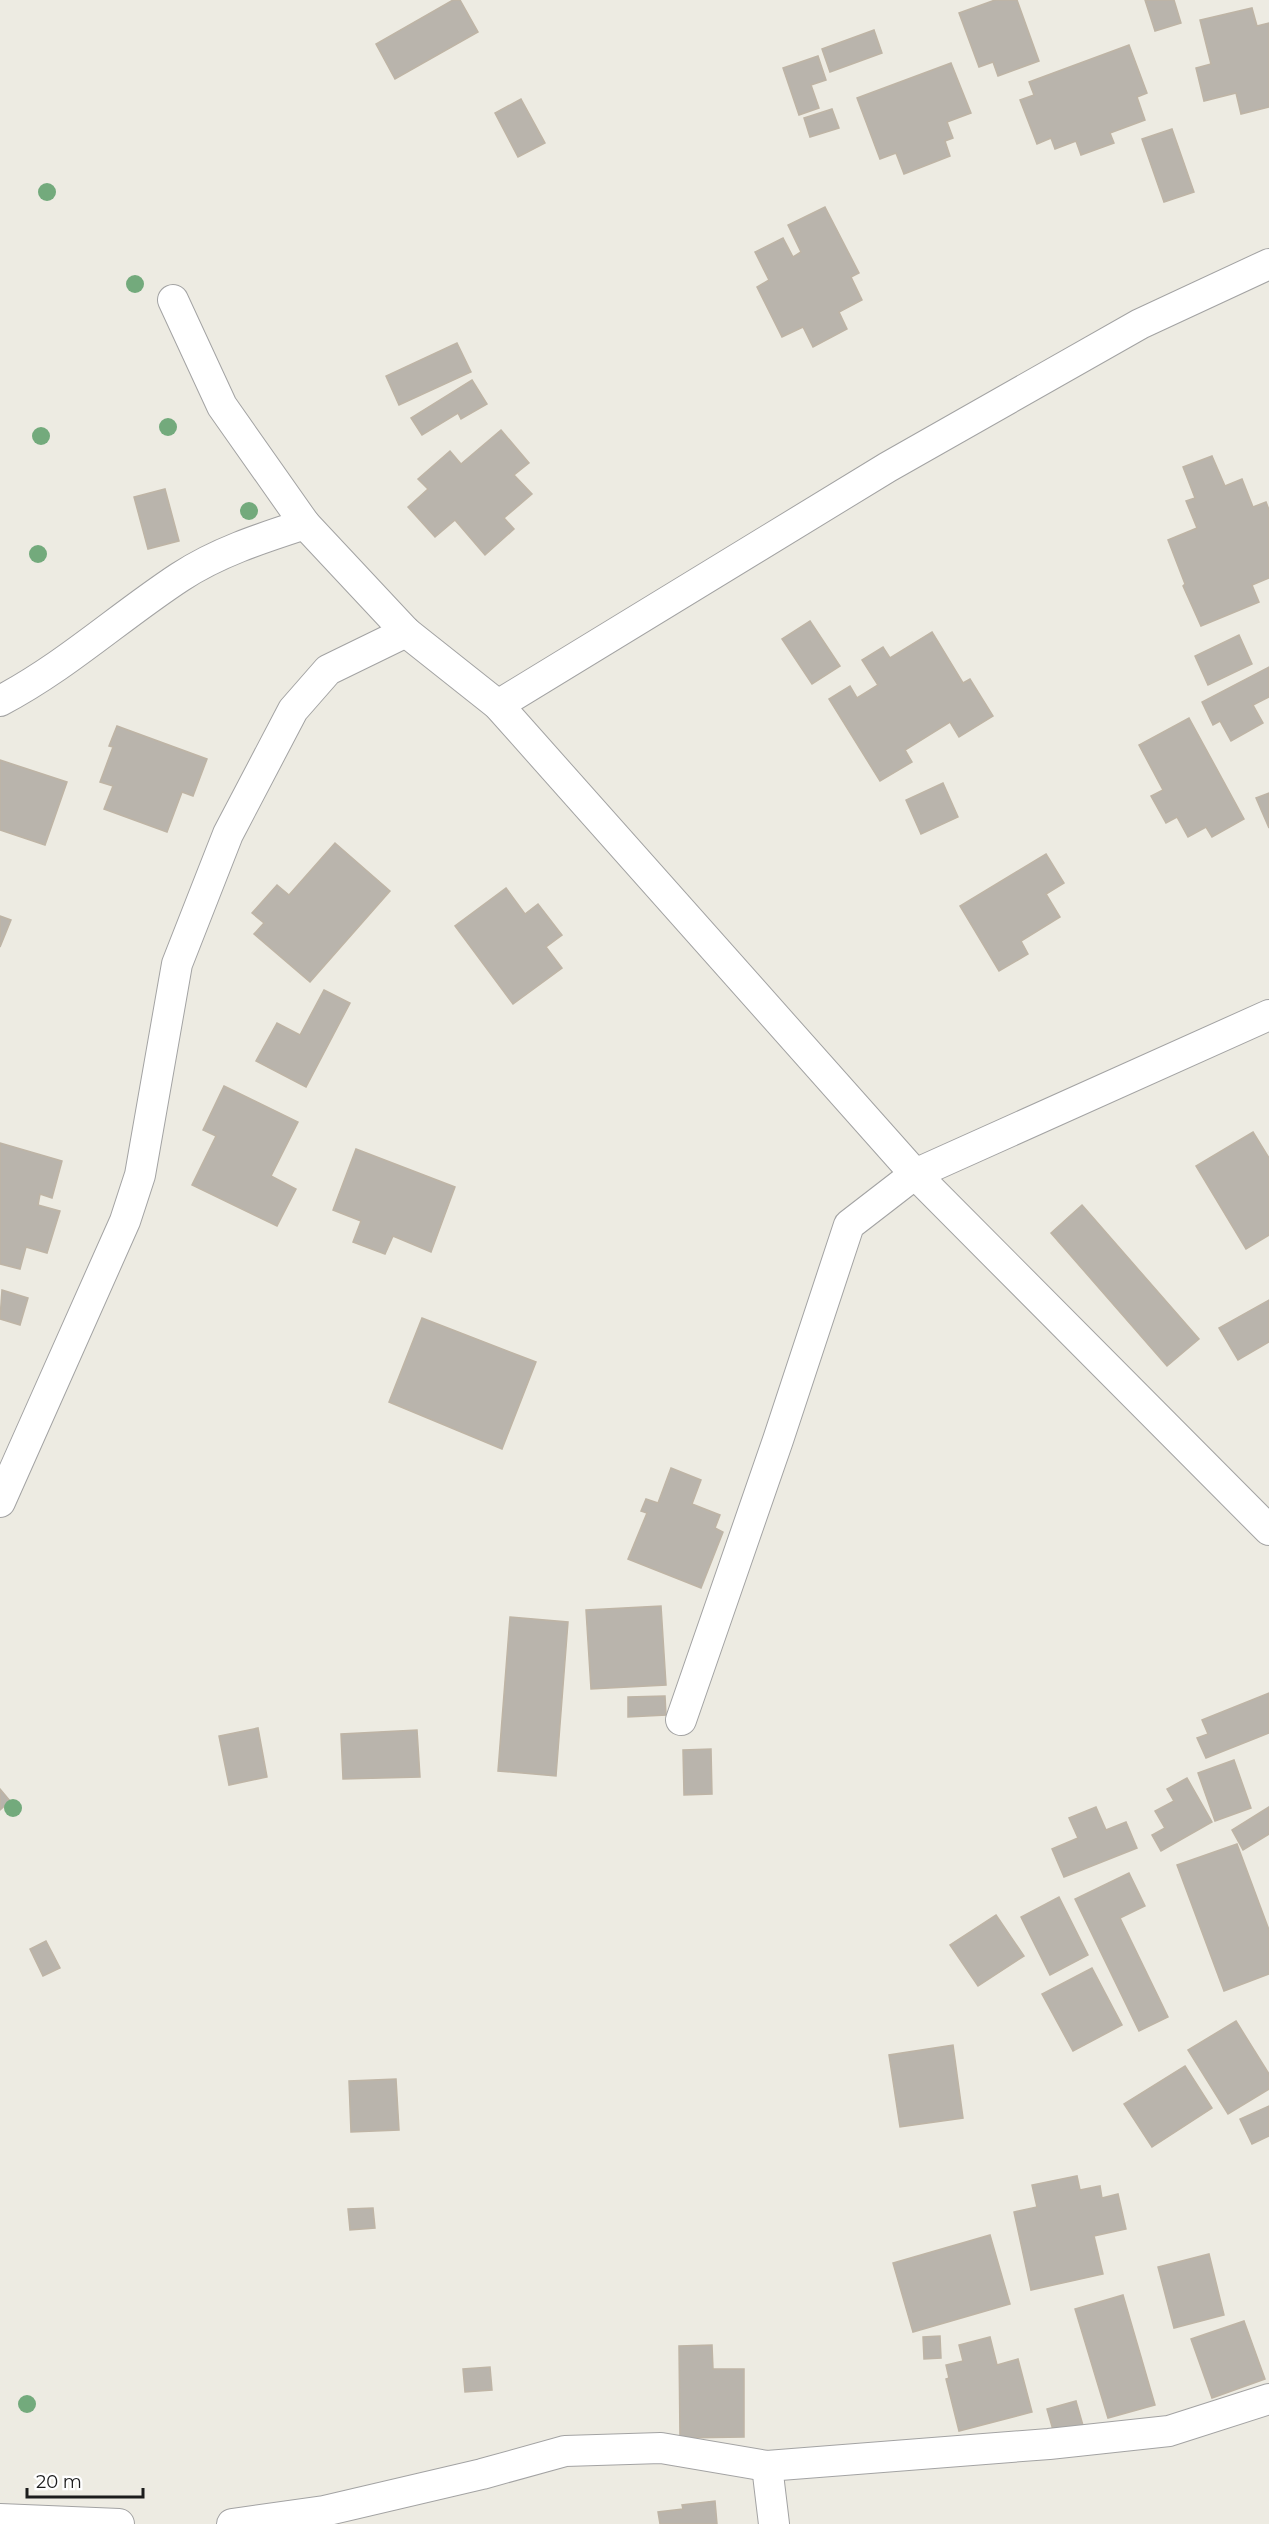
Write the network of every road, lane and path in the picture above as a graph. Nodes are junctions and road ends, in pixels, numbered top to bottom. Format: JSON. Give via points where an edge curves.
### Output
{"nodes":[{"id":1,"x":1269,"y":264,"type":"edge"},
{"id":2,"x":173,"y":300,"type":"dead end"},
{"id":3,"x":305,"y":524,"type":"junction"},
{"id":4,"x":406,"y":632,"type":"junction"},
{"id":5,"x":0,"y":701,"type":"edge"},
{"id":6,"x":498,"y":705,"type":"junction"},
{"id":7,"x":1269,"y":1015,"type":"edge"},
{"id":8,"x":915,"y":1174,"type":"junction"},
{"id":9,"x":0,"y":1502,"type":"edge"},
{"id":10,"x":1269,"y":1530,"type":"edge"},
{"id":11,"x":681,"y":1720,"type":"dead end"},
{"id":12,"x":1269,"y":2398,"type":"edge"},
{"id":13,"x":767,"y":2466,"type":"junction"},
{"id":14,"x":0,"y":2519,"type":"edge"},
{"id":15,"x":119,"y":2524,"type":"edge"},
{"id":16,"x":232,"y":2524,"type":"edge"},
{"id":17,"x":774,"y":2524,"type":"edge"}],
"edges":[{"from":1,"to":6,"type":"street","via":[[1140,324],[888,467]]},
{"from":2,"to":3,"type":"street","via":[[222,406]]},
{"from":3,"to":4,"type":"street"},
{"from":3,"to":5,"type":"street","via":[[235,547],[181,576],[35,682]]},
{"from":4,"to":6,"type":"street"},
{"from":4,"to":9,"type":"street","via":[[328,670],[293,710],[228,834],[177,963],[140,1175],[125,1221]]},
{"from":6,"to":8,"type":"street"},
{"from":7,"to":8,"type":"street"},
{"from":8,"to":10,"type":"street"},
{"from":8,"to":11,"type":"street","via":[[849,1224]]},
{"from":12,"to":13,"type":"street","via":[[1169,2431]]},
{"from":13,"to":16,"type":"street","via":[[661,2448],[565,2451],[324,2511]]},
{"from":13,"to":17,"type":"street"},
{"from":14,"to":15,"type":"street"}]}
